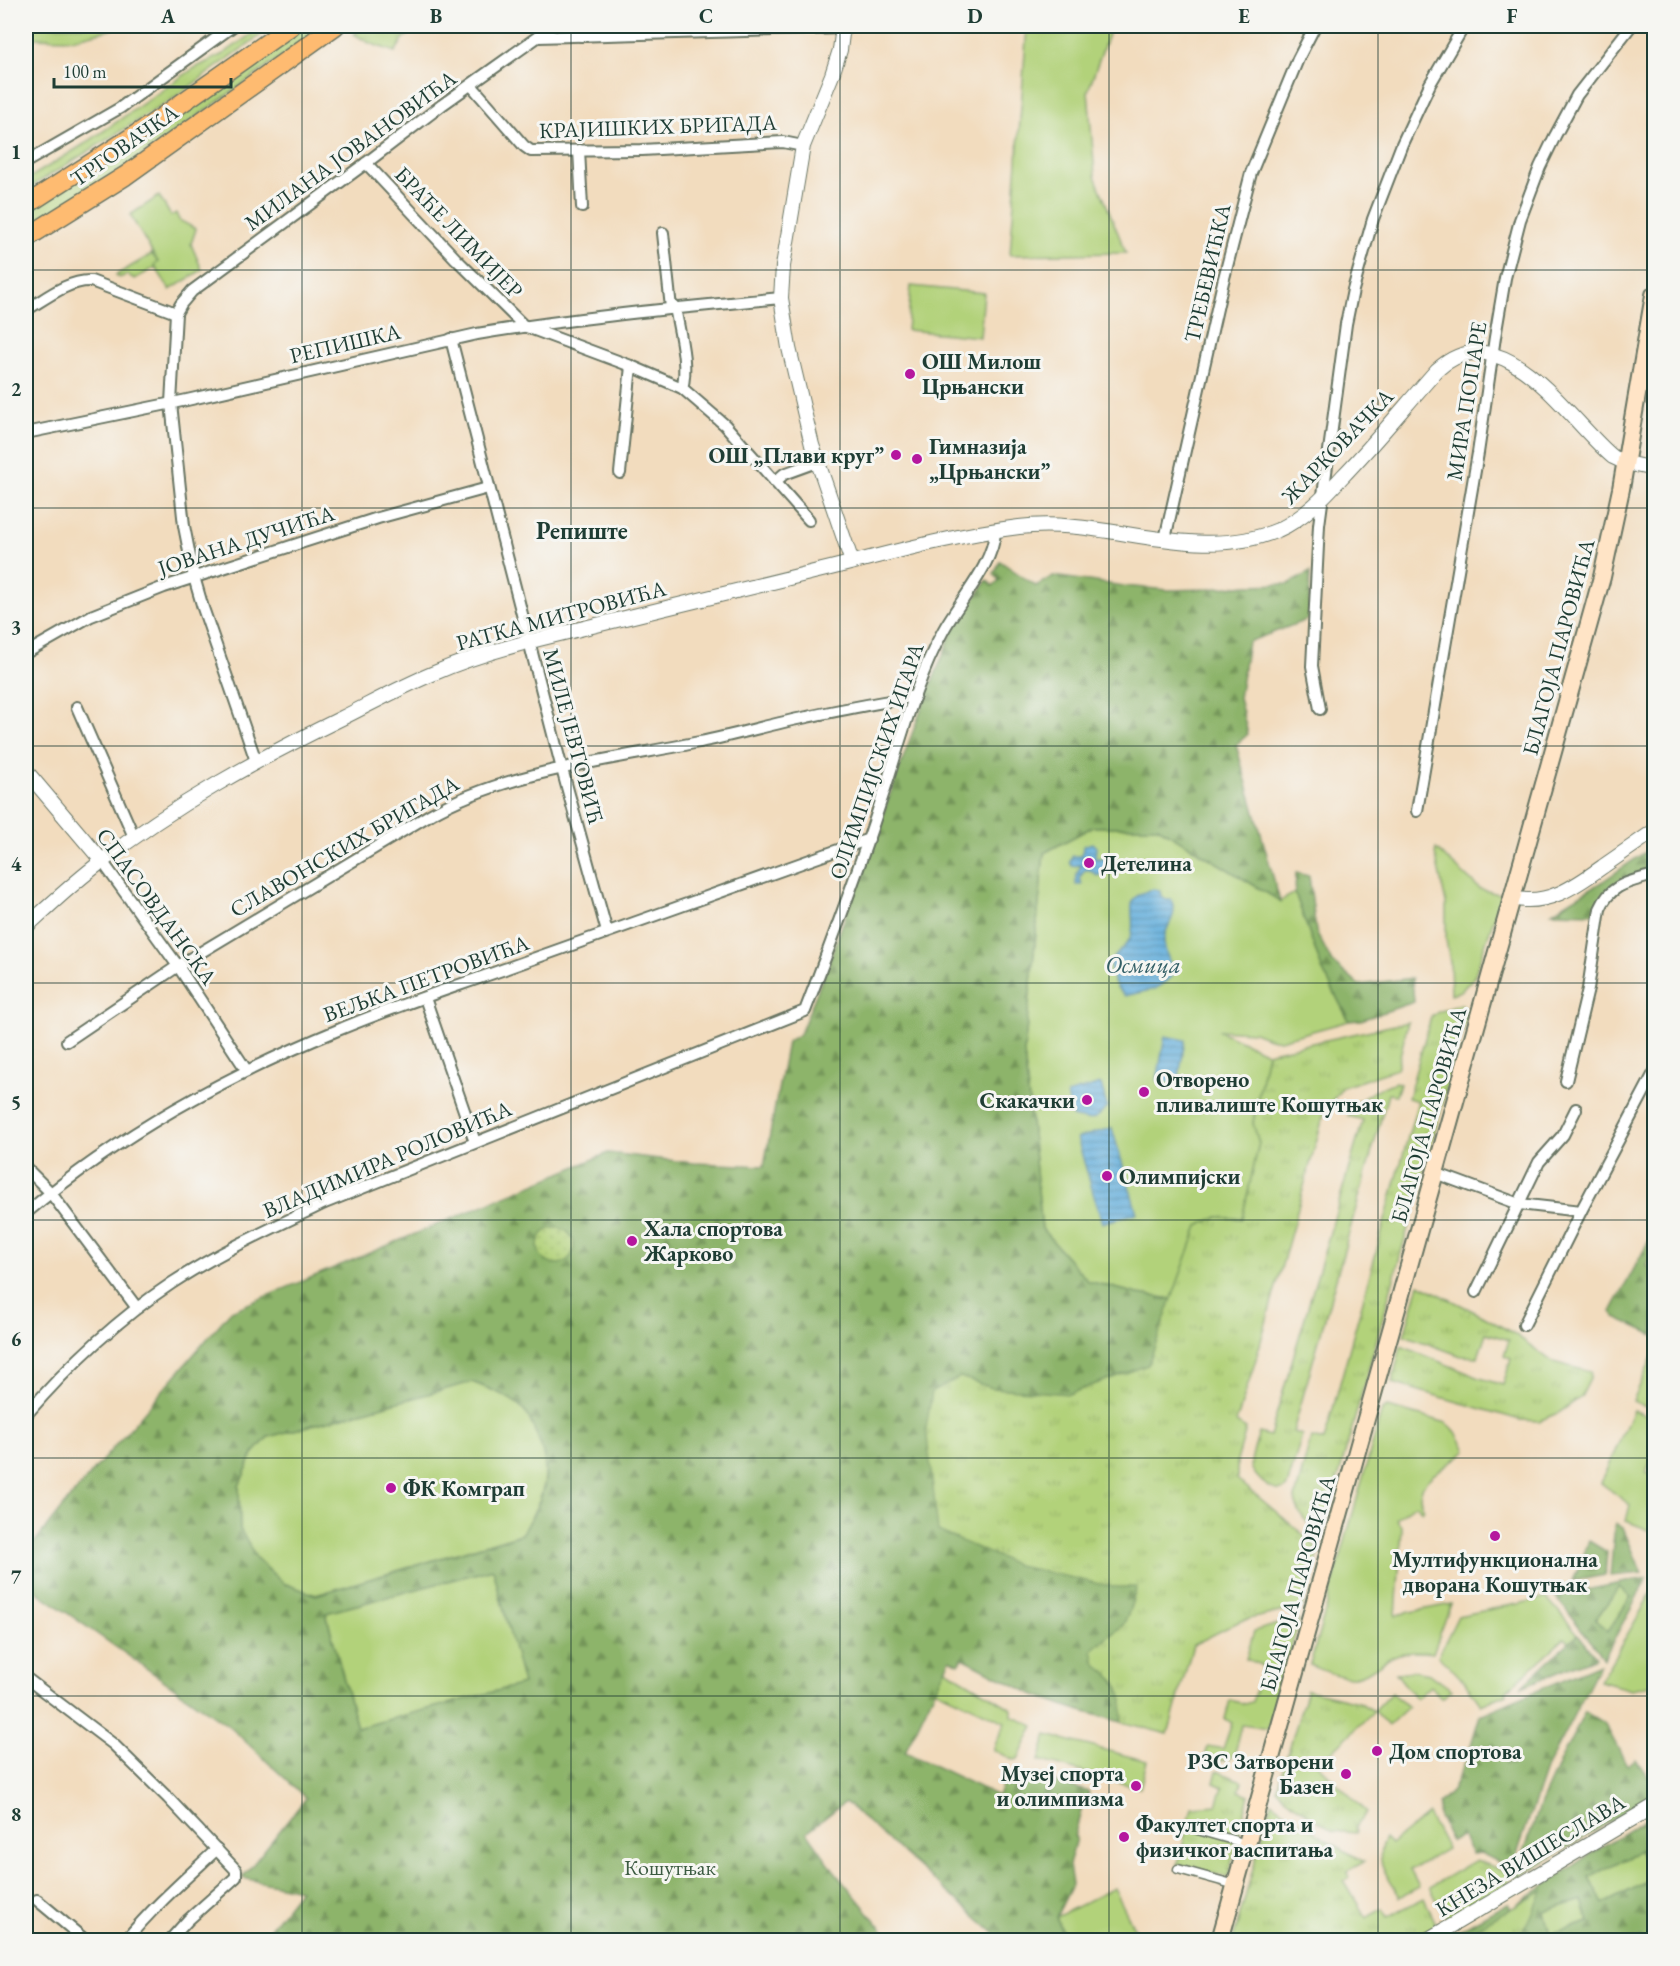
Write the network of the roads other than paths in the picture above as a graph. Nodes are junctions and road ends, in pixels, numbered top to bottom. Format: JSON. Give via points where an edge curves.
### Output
{"nodes":[{"id":1,"x":233,"y":26,"type":"edge"},
{"id":2,"x":291,"y":26,"type":"edge"},
{"id":3,"x":335,"y":26,"type":"edge"},
{"id":4,"x":553,"y":26,"type":"edge"},
{"id":5,"x":571,"y":26,"type":"edge"},
{"id":6,"x":1315,"y":26,"type":"edge"},
{"id":7,"x":1464,"y":26,"type":"edge"},
{"id":8,"x":1631,"y":26,"type":"edge"},
{"id":9,"x":843,"y":27,"type":"edge"},
{"id":10,"x":581,"y":36,"type":"junction"},
{"id":11,"x":538,"y":37,"type":"junction"},
{"id":12,"x":471,"y":85,"type":"junction"},
{"id":13,"x":803,"y":146,"type":"junction"},
{"id":14,"x":579,"y":150,"type":"junction"},
{"id":15,"x":26,"y":162,"type":"edge"},
{"id":16,"x":366,"y":163,"type":"junction"},
{"id":17,"x":26,"y":205,"type":"edge"},
{"id":18,"x":582,"y":207,"type":"dead end"},
{"id":19,"x":663,"y":233,"type":"dead end"},
{"id":20,"x":26,"y":238,"type":"edge"},
{"id":21,"x":1654,"y":295,"type":"edge"},
{"id":22,"x":781,"y":298,"type":"junction"},
{"id":23,"x":674,"y":308,"type":"junction"},
{"id":24,"x":26,"y":310,"type":"edge"},
{"id":25,"x":176,"y":313,"type":"junction"},
{"id":26,"x":524,"y":326,"type":"junction"},
{"id":27,"x":451,"y":339,"type":"junction"},
{"id":28,"x":1493,"y":355,"type":"junction"},
{"id":29,"x":631,"y":366,"type":"junction"},
{"id":30,"x":682,"y":388,"type":"junction"},
{"id":31,"x":171,"y":403,"type":"junction"},
{"id":32,"x":26,"y":433,"type":"edge"},
{"id":33,"x":817,"y":462,"type":"junction"},
{"id":34,"x":1626,"y":464,"type":"junction"},
{"id":35,"x":1654,"y":469,"type":"edge"},
{"id":36,"x":620,"y":473,"type":"dead end"},
{"id":37,"x":775,"y":482,"type":"junction"},
{"id":38,"x":488,"y":488,"type":"junction"},
{"id":39,"x":1322,"y":499,"type":"junction"},
{"id":40,"x":809,"y":520,"type":"dead end"},
{"id":41,"x":995,"y":531,"type":"junction"},
{"id":42,"x":1165,"y":539,"type":"junction"},
{"id":43,"x":852,"y":562,"type":"junction"},
{"id":44,"x":194,"y":577,"type":"junction"},
{"id":45,"x":529,"y":641,"type":"junction"},
{"id":46,"x":26,"y":653,"type":"edge"},
{"id":47,"x":915,"y":696,"type":"junction"},
{"id":48,"x":77,"y":707,"type":"dead end"},
{"id":49,"x":1320,"y":709,"type":"dead end"},
{"id":50,"x":256,"y":761,"type":"junction"},
{"id":51,"x":562,"y":769,"type":"junction"},
{"id":52,"x":26,"y":771,"type":"edge"},
{"id":53,"x":1417,"y":811,"type":"dead end"},
{"id":54,"x":1654,"y":831,"type":"edge"},
{"id":55,"x":134,"y":837,"type":"junction"},
{"id":56,"x":869,"y":839,"type":"junction"},
{"id":57,"x":102,"y":861,"type":"junction"},
{"id":58,"x":1654,"y":875,"type":"edge"},
{"id":59,"x":1512,"y":898,"type":"junction"},
{"id":60,"x":26,"y":927,"type":"edge"},
{"id":61,"x":608,"y":933,"type":"junction"},
{"id":62,"x":178,"y":966,"type":"junction"},
{"id":63,"x":425,"y":998,"type":"junction"},
{"id":64,"x":805,"y":1011,"type":"joint"},
{"id":65,"x":67,"y":1041,"type":"dead end"},
{"id":66,"x":247,"y":1071,"type":"junction"},
{"id":67,"x":1654,"y":1073,"type":"edge"},
{"id":68,"x":1566,"y":1082,"type":"dead end"},
{"id":69,"x":1576,"y":1109,"type":"dead end"},
{"id":70,"x":475,"y":1142,"type":"junction"},
{"id":71,"x":26,"y":1168,"type":"edge"},
{"id":72,"x":1435,"y":1173,"type":"junction"},
{"id":73,"x":50,"y":1192,"type":"junction"},
{"id":74,"x":1519,"y":1204,"type":"junction"},
{"id":75,"x":1581,"y":1211,"type":"junction"},
{"id":76,"x":26,"y":1213,"type":"edge"},
{"id":77,"x":1476,"y":1292,"type":"dead end"},
{"id":78,"x":137,"y":1308,"type":"junction"},
{"id":79,"x":1524,"y":1325,"type":"dead end"},
{"id":80,"x":26,"y":1415,"type":"edge"},
{"id":81,"x":26,"y":1678,"type":"edge"},
{"id":82,"x":1654,"y":1806,"type":"edge"},
{"id":83,"x":1187,"y":1827,"type":"dead end"},
{"id":84,"x":1248,"y":1844,"type":"junction"},
{"id":85,"x":217,"y":1849,"type":"junction"},
{"id":86,"x":1178,"y":1869,"type":"dead end"},
{"id":87,"x":1236,"y":1885,"type":"junction"},
{"id":88,"x":37,"y":1900,"type":"dead end"},
{"id":89,"x":85,"y":1941,"type":"edge"},
{"id":90,"x":126,"y":1941,"type":"edge"},
{"id":91,"x":170,"y":1941,"type":"edge"},
{"id":92,"x":1220,"y":1941,"type":"edge"},
{"id":93,"x":1427,"y":1941,"type":"edge"}],
"edges":[{"from":1,"to":15,"type":"street","name":"ТРГОВАЧКА","via":[[120,108]]},
{"from":2,"to":17,"type":"main road","name":"ТРГОВАЧКА","via":[[143,130]]},
{"from":3,"to":20,"type":"main road","name":"ТРГОВАЧКА","via":[[125,176]]},
{"from":4,"to":11,"type":"street","name":"МИЛАНА ЈОВАНОВИЋА"},
{"from":5,"to":10,"type":"street"},
{"from":6,"to":42,"type":"street","name":"ТРЕБЕВИЋКА","via":[[1251,173]]},
{"from":7,"to":39,"type":"street","via":[[1430,84],[1373,219],[1346,324]]},
{"from":8,"to":28,"type":"street","name":"МИРА ПОПАРЕ","via":[[1577,95],[1540,167],[1505,278]]},
{"from":9,"to":10,"type":"street"},
{"from":9,"to":13,"type":"street","via":[[832,75]]},
{"from":10,"to":11,"type":"street"},
{"from":11,"to":12,"type":"street","name":"МИЛАНА ЈОВАНОВИЋА"},
{"from":12,"to":14,"type":"street","name":"КРАЈИШКИХ БРИГАДА","via":[[531,151]]},
{"from":12,"to":16,"type":"street","name":"МИЛАНА ЈОВАНОВИЋА"},
{"from":13,"to":14,"type":"street","name":"КРАЈИШКИХ БРИГАДА","via":[[783,142]]},
{"from":13,"to":22,"type":"street"},
{"from":14,"to":18,"type":"street"},
{"from":16,"to":25,"type":"street","name":"МИЛАНА ЈОВАНОВИЋА","via":[[192,291]]},
{"from":16,"to":26,"type":"street","name":"БРАЋЕ ЛИМИЈЕР"},
{"from":19,"to":23,"type":"street"},
{"from":21,"to":34,"type":"main road","name":"БЛАГОЈА ПАРОВИЋА"},
{"from":22,"to":23,"type":"street","name":"РЕПИШКА"},
{"from":22,"to":33,"type":"street"},
{"from":23,"to":26,"type":"street","name":"РЕПИШКА"},
{"from":23,"to":30,"type":"street","via":[[684,369]]},
{"from":24,"to":25,"type":"street","via":[[84,280]]},
{"from":25,"to":31,"type":"street"},
{"from":26,"to":27,"type":"street","name":"РЕПИШКА"},
{"from":26,"to":29,"type":"street"},
{"from":27,"to":31,"type":"street","name":"РЕПИШКА"},
{"from":27,"to":38,"type":"street","name":"МИЛЕ ЈЕВТОВИЋ"},
{"from":28,"to":34,"type":"street","name":"ЖАРКОВАЧКА","via":[[1527,370],[1605,450]]},
{"from":28,"to":39,"type":"street","name":"ЖАРКОВАЧКА","via":[[1473,353],[1445,362]]},
{"from":28,"to":53,"type":"street","name":"МИРА ПОПАРЕ"},
{"from":29,"to":30,"type":"street"},
{"from":29,"to":36,"type":"street"},
{"from":30,"to":37,"type":"street","via":[[725,425]]},
{"from":31,"to":32,"type":"street","name":"РЕПИШКА"},
{"from":31,"to":44,"type":"street"},
{"from":33,"to":37,"type":"street","via":[[784,474]]},
{"from":33,"to":43,"type":"street"},
{"from":34,"to":35,"type":"street","name":"ЖАРКОВАЧКА"},
{"from":34,"to":59,"type":"main road","name":"БЛАГОЈА ПАРОВИЋА","via":[[1602,577]]},
{"from":37,"to":40,"type":"street"},
{"from":38,"to":44,"type":"street","name":"ЈОВАНА ДУЧИЋА","via":[[378,518]]},
{"from":38,"to":45,"type":"street","name":"МИЛЕ ЈЕВТОВИЋ"},
{"from":39,"to":42,"type":"street","name":"ЖАРКОВАЧКА","via":[[1296,521],[1258,536],[1208,542]]},
{"from":39,"to":49,"type":"street","via":[[1312,666]]},
{"from":41,"to":42,"type":"street","name":"ЖАРКОВАЧКА","via":[[1045,525]]},
{"from":41,"to":43,"type":"street","name":"РАТКА МИТРОВИЋА"},
{"from":41,"to":47,"type":"street","name":"ОЛИМПИЈСКИХ ИГАРА","via":[[988,560],[943,631]]},
{"from":43,"to":45,"type":"street","name":"РАТКА МИТРОВИЋА"},
{"from":44,"to":46,"type":"street","name":"ЈОВАНА ДУЧИЋА","via":[[91,616]]},
{"from":44,"to":50,"type":"street"},
{"from":45,"to":50,"type":"street","name":"РАТКА МИТРОВИЋА","via":[[429,675]]},
{"from":45,"to":51,"type":"street","name":"МИЛЕ ЈЕВТОВИЋ"},
{"from":47,"to":51,"type":"street","name":"СЛАВОНСКИХ БРИГАДА"},
{"from":47,"to":56,"type":"street","name":"ОЛИМПИЈСКИХ ИГАРА"},
{"from":48,"to":55,"type":"street"},
{"from":50,"to":55,"type":"street","name":"РАТКА МИТРОВИЋА"},
{"from":51,"to":61,"type":"street","name":"МИЛЕ ЈЕВТОВИЋ"},
{"from":51,"to":62,"type":"street","name":"СЛАВОНСКИХ БРИГАДА","via":[[495,786],[446,805]]},
{"from":52,"to":57,"type":"street","name":"СПАСОВДАНСКА"},
{"from":54,"to":59,"type":"street","via":[[1567,891],[1538,900]]},
{"from":55,"to":57,"type":"street","name":"РАТКА МИТРОВИЋА"},
{"from":56,"to":61,"type":"street","name":"ВЕЉКА ПЕТРОВИЋА"},
{"from":56,"to":64,"type":"street","name":"ОЛИМПИЈСКИХ ИГАРА"},
{"from":57,"to":60,"type":"street","name":"РАТКА МИТРОВИЋА"},
{"from":57,"to":62,"type":"street","name":"СПАСОВДАНСКА"},
{"from":58,"to":68,"type":"street","via":[[1616,887],[1600,909],[1583,1012]]},
{"from":59,"to":72,"type":"main road","name":"БЛАГОЈА ПАРОВИЋА"},
{"from":61,"to":63,"type":"street","name":"ВЕЉКА ПЕТРОВИЋА"},
{"from":62,"to":65,"type":"street","name":"СЛАВОНСКИХ БРИГАДА"},
{"from":62,"to":66,"type":"street","name":"СПАСОВДАНСКА"},
{"from":63,"to":66,"type":"street","name":"ВЕЉКА ПЕТРОВИЋА","via":[[339,1029]]},
{"from":63,"to":70,"type":"street"},
{"from":64,"to":70,"type":"street","name":"ВЛАДИМИРА РОЛОВИЋА"},
{"from":66,"to":73,"type":"street","name":"ВЕЉКА ПЕТРОВИЋА","via":[[145,1125]]},
{"from":67,"to":75,"type":"street"},
{"from":69,"to":74,"type":"street","via":[[1563,1135],[1539,1162]]},
{"from":70,"to":78,"type":"street","name":"ВЛАДИМИРА РОЛОВИЋА","via":[[268,1230],[213,1258]]},
{"from":71,"to":73,"type":"street"},
{"from":72,"to":74,"type":"street"},
{"from":72,"to":84,"type":"main road","name":"БЛАГОЈА ПАРОВИЋА"},
{"from":73,"to":76,"type":"street","name":"ВЕЉКА ПЕТРОВИЋА"},
{"from":73,"to":78,"type":"street"},
{"from":74,"to":75,"type":"street"},
{"from":74,"to":77,"type":"street"},
{"from":75,"to":79,"type":"street"},
{"from":78,"to":80,"type":"street","name":"ВЛАДИМИРА РОЛОВИЋА"},
{"from":81,"to":85,"type":"street","via":[[113,1744]]},
{"from":82,"to":93,"type":"street","name":"КНЕЗА ВИШЕСЛАВА"},
{"from":83,"to":84,"type":"street"},
{"from":84,"to":87,"type":"main road","name":"БЛАГОЈА ПАРОВИЋА"},
{"from":85,"to":90,"type":"street"},
{"from":85,"to":91,"type":"street","via":[[237,1874]]},
{"from":86,"to":87,"type":"street"},
{"from":87,"to":92,"type":"main road","name":"БЛАГОЈА ПАРОВИЋА"},
{"from":88,"to":89,"type":"street"}]}
